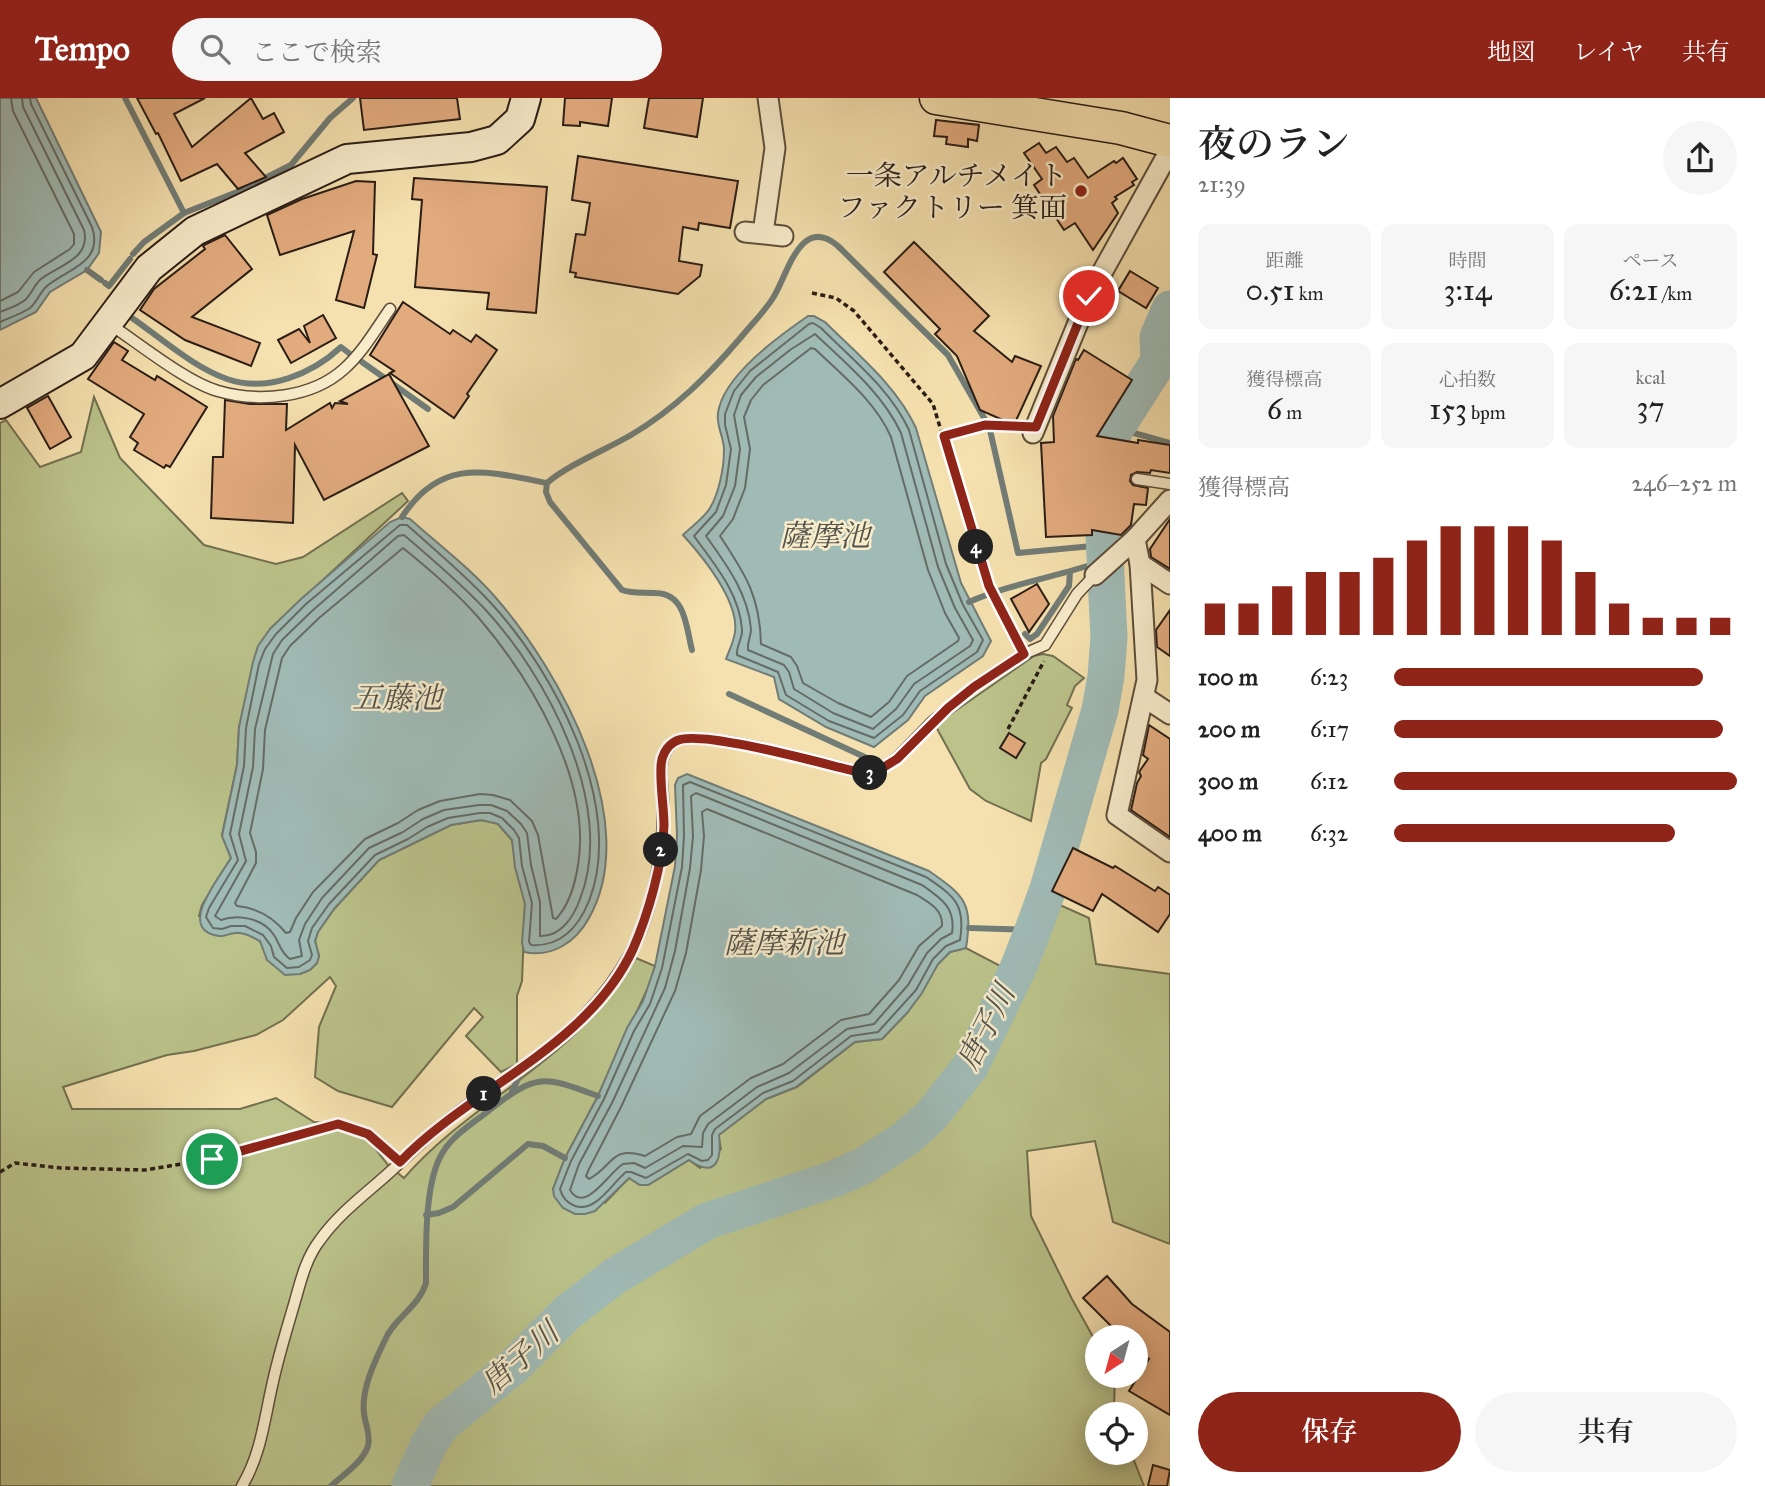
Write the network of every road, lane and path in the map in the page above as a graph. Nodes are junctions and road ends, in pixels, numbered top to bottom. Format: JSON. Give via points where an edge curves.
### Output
{"nodes":[{"id":1,"x":526,"y":98,"type":"edge"},
{"id":2,"x":768,"y":98,"type":"edge"},
{"id":3,"x":936,"y":98,"type":"edge"},
{"id":4,"x":1170,"y":141,"type":"edge"},
{"id":5,"x":1170,"y":150,"type":"edge"},
{"id":6,"x":783,"y":236,"type":"dead end"},
{"id":7,"x":812,"y":293,"type":"dead end"},
{"id":8,"x":390,"y":309,"type":"dead end"},
{"id":9,"x":108,"y":323,"type":"junction"},
{"id":10,"x":0,"y":404,"type":"edge"},
{"id":11,"x":1034,"y":430,"type":"joint"},
{"id":12,"x":944,"y":436,"type":"junction"},
{"id":13,"x":1137,"y":479,"type":"dead end"},
{"id":14,"x":1170,"y":484,"type":"edge"},
{"id":15,"x":1170,"y":500,"type":"edge"},
{"id":16,"x":1135,"y":539,"type":"junction"},
{"id":17,"x":1140,"y":564,"type":"junction"},
{"id":18,"x":1096,"y":575,"type":"joint"},
{"id":19,"x":1170,"y":584,"type":"edge"},
{"id":20,"x":1049,"y":640,"type":"junction"},
{"id":21,"x":1024,"y":654,"type":"junction"},
{"id":22,"x":1144,"y":697,"type":"junction"},
{"id":23,"x":1170,"y":714,"type":"edge"},
{"id":24,"x":1008,"y":729,"type":"dead end"},
{"id":25,"x":1170,"y":852,"type":"edge"},
{"id":26,"x":400,"y":1162,"type":"junction"},
{"id":27,"x":0,"y":1172,"type":"edge"},
{"id":28,"x":242,"y":1486,"type":"edge"}],
"edges":[{"from":1,"to":9,"type":"street","via":[[520,119],[497,140],[471,147],[347,159],[195,231],[149,268]]},
{"from":2,"to":6,"type":"street","via":[[775,148],[754,233]]},
{"from":3,"to":4,"type":"main road","via":[[1108,126]]},
{"from":5,"to":11,"type":"street","via":[[1089,296]]},
{"from":7,"to":12,"type":"path","via":[[836,298],[854,311],[933,404]]},
{"from":8,"to":9,"type":"lane","via":[[342,371],[290,396],[218,391]]},
{"from":9,"to":10,"type":"street","via":[[83,356]]},
{"from":11,"to":12,"type":"path","via":[[985,425]]},
{"from":12,"to":21,"type":"path","via":[[989,586]]},
{"from":13,"to":14,"type":"lane"},
{"from":15,"to":16,"type":"street"},
{"from":16,"to":17,"type":"street"},
{"from":16,"to":18,"type":"street"},
{"from":17,"to":19,"type":"street"},
{"from":17,"to":22,"type":"street","via":[[1147,680]]},
{"from":18,"to":20,"type":"lane","via":[[1071,602]]},
{"from":20,"to":21,"type":"lane"},
{"from":20,"to":24,"type":"path","via":[[1049,651]]},
{"from":21,"to":26,"type":"lane","via":[[974,687],[897,759],[876,772],[689,738],[667,748],[661,766],[664,829],[654,884],[643,923],[620,971],[549,1048],[458,1112]]},
{"from":22,"to":23,"type":"street"},
{"from":22,"to":25,"type":"street","via":[[1117,815]]},
{"from":26,"to":27,"type":"path","via":[[368,1134],[338,1124],[212,1159],[145,1170],[15,1163]]},
{"from":26,"to":28,"type":"lane","via":[[350,1205],[314,1248],[275,1372],[258,1454]]}]}
